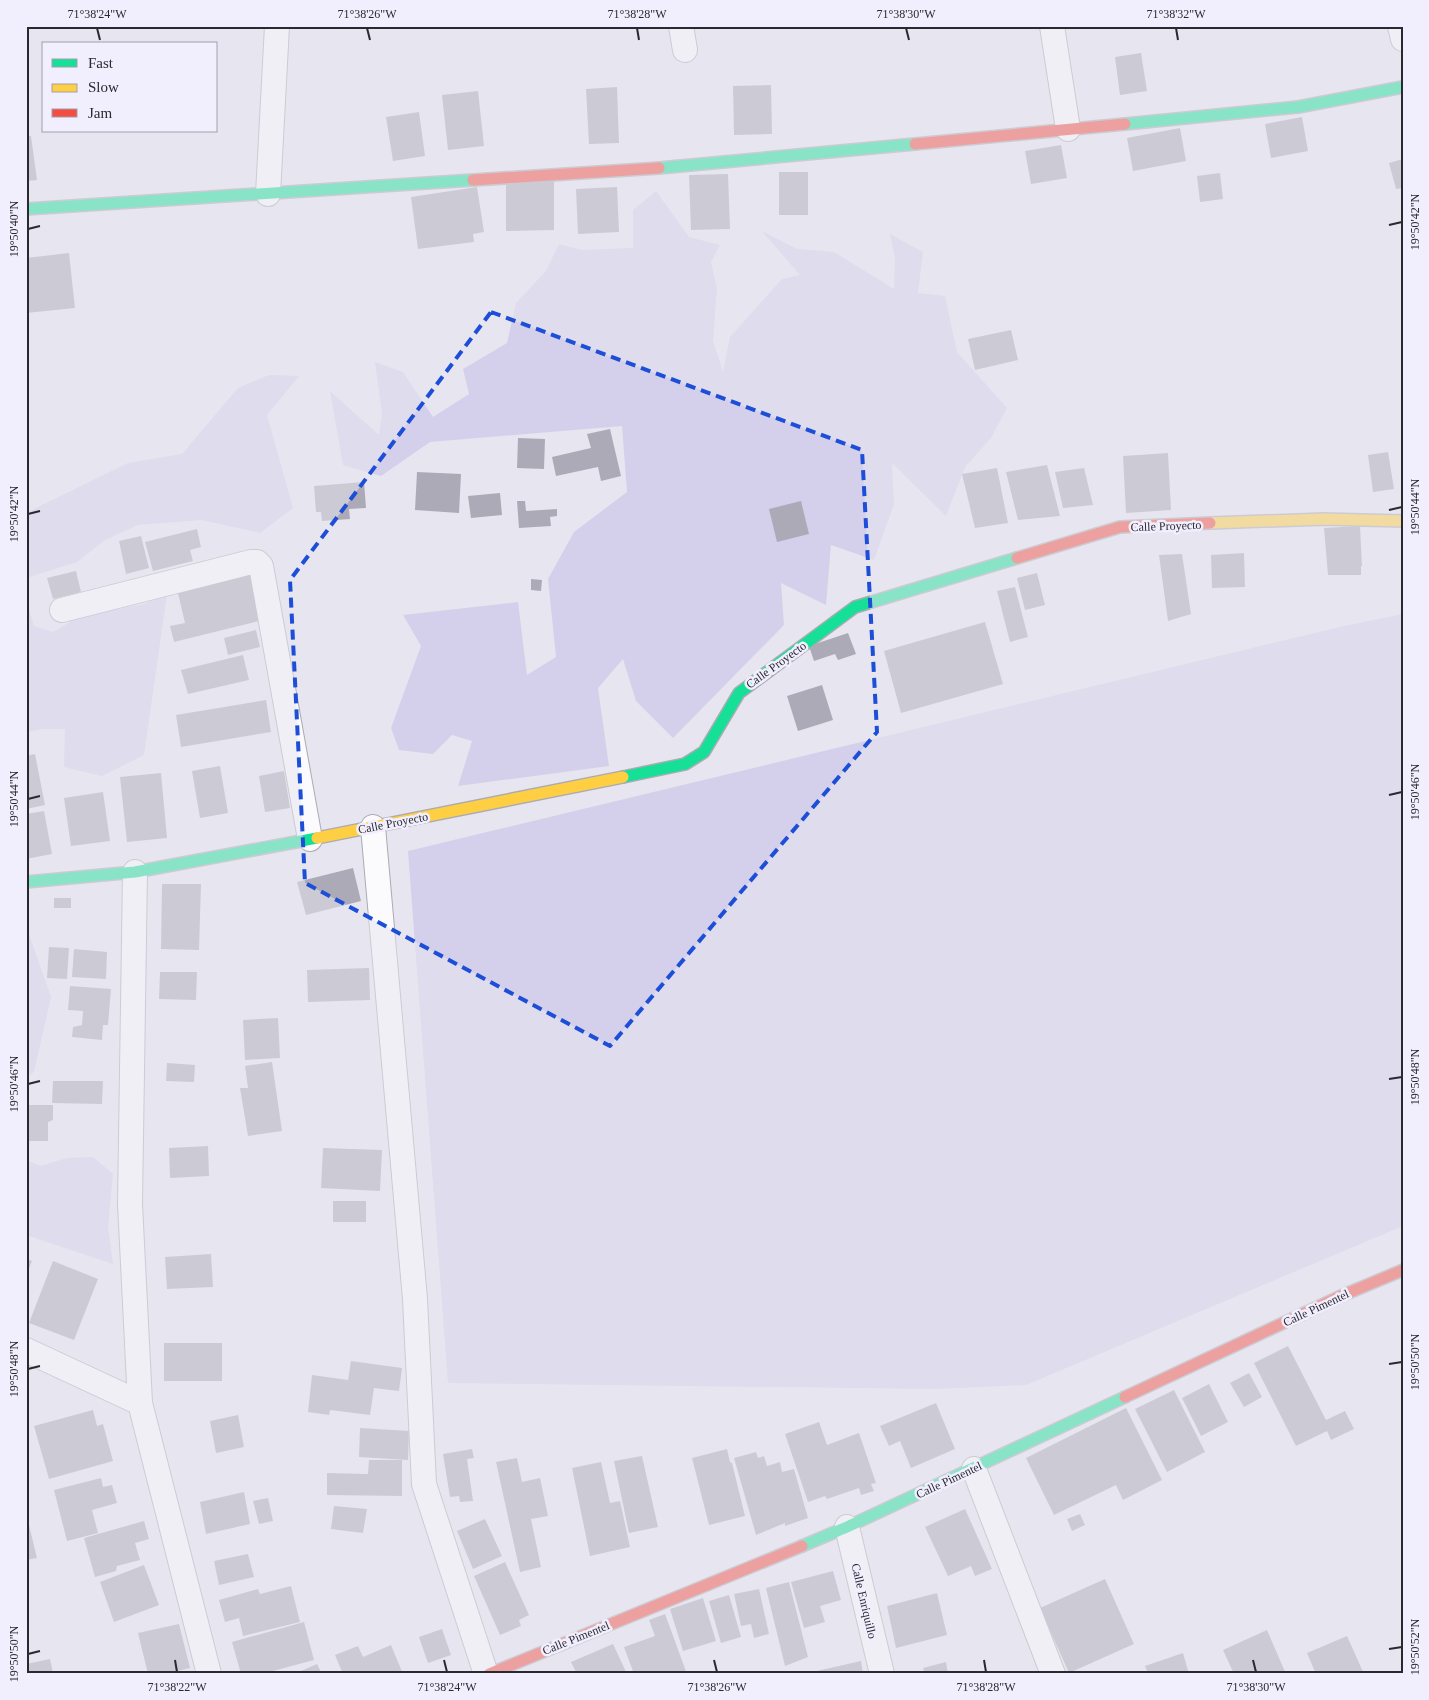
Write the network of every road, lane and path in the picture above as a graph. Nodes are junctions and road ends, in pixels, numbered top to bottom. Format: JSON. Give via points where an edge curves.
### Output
{"nodes":[{"id":1,"x":277,"y":26,"type":"edge"},
{"id":2,"x":681,"y":26,"type":"edge"},
{"id":3,"x":1052,"y":26,"type":"edge"},
{"id":4,"x":1400,"y":26,"type":"edge"},
{"id":5,"x":1403,"y":39,"type":"edge"},
{"id":6,"x":686,"y":50,"type":"dead end"},
{"id":7,"x":1403,"y":87,"type":"edge"},
{"id":8,"x":1068,"y":129,"type":"junction"},
{"id":9,"x":268,"y":194,"type":"junction"},
{"id":10,"x":26,"y":210,"type":"edge"},
{"id":11,"x":1403,"y":521,"type":"edge"},
{"id":12,"x":62,"y":610,"type":"dead end"},
{"id":13,"x":374,"y":827,"type":"junction"},
{"id":14,"x":310,"y":839,"type":"junction"},
{"id":15,"x":135,"y":872,"type":"junction"},
{"id":16,"x":26,"y":882,"type":"edge"},
{"id":17,"x":1403,"y":1270,"type":"edge"},
{"id":18,"x":26,"y":1350,"type":"edge"},
{"id":19,"x":140,"y":1403,"type":"junction"},
{"id":20,"x":974,"y":1469,"type":"junction"},
{"id":21,"x":847,"y":1527,"type":"junction"},
{"id":22,"x":209,"y":1674,"type":"edge"},
{"id":23,"x":487,"y":1674,"type":"edge"},
{"id":24,"x":882,"y":1674,"type":"edge"},
{"id":25,"x":1053,"y":1674,"type":"edge"}],
"edges":[{"from":1,"to":9,"type":"street"},
{"from":2,"to":6,"type":"street"},
{"from":3,"to":8,"type":"street"},
{"from":4,"to":5,"type":"street"},
{"from":7,"to":8,"type":"street","via":[[1298,107]]},
{"from":8,"to":9,"type":"street","via":[[679,167]]},
{"from":9,"to":10,"type":"street"},
{"from":11,"to":13,"type":"street","name":"Calle Proyecto","via":[[1324,520],[1111,530],[855,607],[739,693],[704,752],[685,764]]},
{"from":12,"to":14,"type":"street","via":[[257,562],[261,566]]},
{"from":13,"to":14,"type":"street","name":"Calle Proyecto"},
{"from":13,"to":23,"type":"street","via":[[415,1299],[424,1484]]},
{"from":14,"to":15,"type":"street","name":"Calle Proyecto"},
{"from":15,"to":16,"type":"street","name":"Calle Proyecto"},
{"from":15,"to":19,"type":"street","via":[[130,1204]]},
{"from":17,"to":20,"type":"street","name":"Calle Pimentel","via":[[1341,1296]]},
{"from":18,"to":19,"type":"street"},
{"from":19,"to":22,"type":"street"},
{"from":20,"to":21,"type":"street","name":"Calle Pimentel"},
{"from":20,"to":25,"type":"street"},
{"from":21,"to":23,"type":"street","name":"Calle Pimentel"},
{"from":21,"to":24,"type":"street","name":"Calle Enriquillo"}]}
